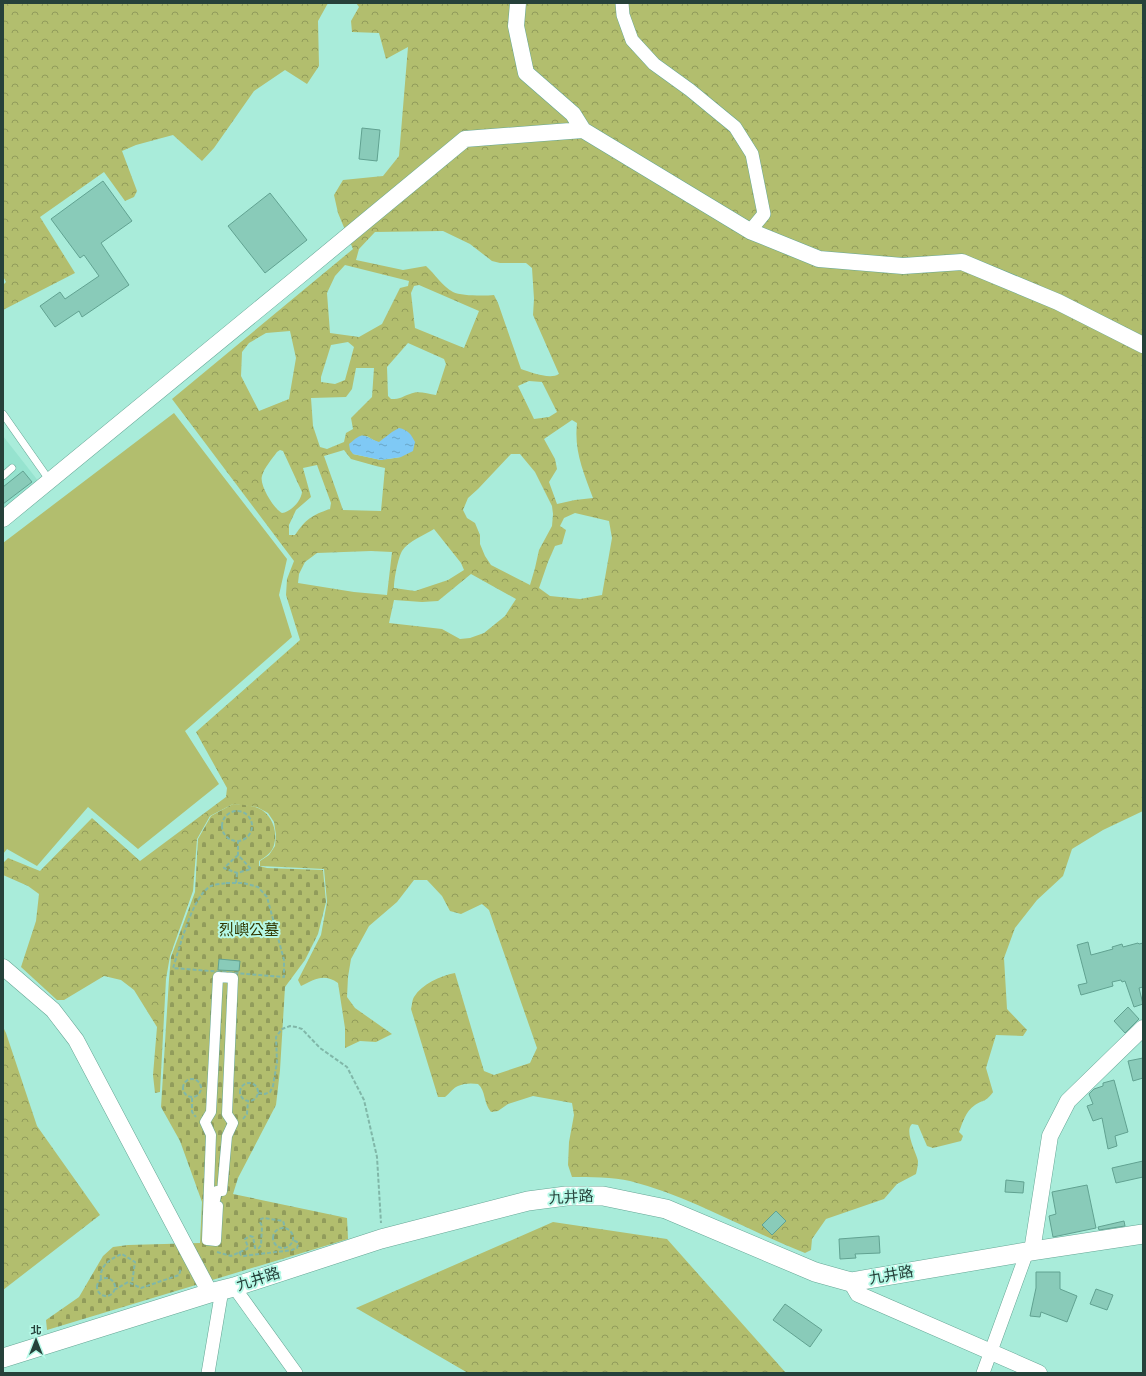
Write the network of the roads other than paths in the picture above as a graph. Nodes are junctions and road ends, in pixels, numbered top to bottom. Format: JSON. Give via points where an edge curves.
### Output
{"nodes":[{"id":1,"x":518,"y":3,"type":"edge"},
{"id":2,"x":622,"y":3,"type":"edge"},
{"id":3,"x":583,"y":130,"type":"junction"},
{"id":4,"x":750,"y":231,"type":"junction"},
{"id":5,"x":1143,"y":345,"type":"edge"},
{"id":6,"x":3,"y":414,"type":"edge"},
{"id":7,"x":12,"y":468,"type":"dead end"},
{"id":8,"x":3,"y":476,"type":"edge"},
{"id":9,"x":50,"y":481,"type":"junction"},
{"id":10,"x":3,"y":519,"type":"edge"},
{"id":11,"x":3,"y":967,"type":"edge"},
{"id":12,"x":1143,"y":1028,"type":"edge"},
{"id":13,"x":1143,"y":1234,"type":"edge"},
{"id":14,"x":212,"y":1241,"type":"joint"},
{"id":15,"x":1029,"y":1251,"type":"junction"},
{"id":16,"x":851,"y":1282,"type":"junction"},
{"id":17,"x":222,"y":1290,"type":"junction"},
{"id":18,"x":990,"y":1353,"type":"junction"},
{"id":19,"x":3,"y":1358,"type":"edge"},
{"id":20,"x":208,"y":1373,"type":"edge"},
{"id":21,"x":296,"y":1373,"type":"edge"},
{"id":22,"x":983,"y":1373,"type":"edge"},
{"id":23,"x":1039,"y":1373,"type":"edge"}],
"edges":[{"from":1,"to":3,"type":"street","via":[[516,26],[526,73],[573,114]]},
{"from":2,"to":4,"type":"street","via":[[623,15],[632,40],[654,64],[736,127],[752,154],[764,214]]},
{"from":3,"to":4,"type":"street"},
{"from":3,"to":9,"type":"street","via":[[465,139]]},
{"from":4,"to":5,"type":"street","via":[[819,259],[903,266],[962,262],[1058,302]]},
{"from":6,"to":9,"type":"lane"},
{"from":7,"to":8,"type":"lane"},
{"from":9,"to":10,"type":"street"},
{"from":11,"to":17,"type":"street","via":[[53,1010],[76,1040],[193,1260]]},
{"from":12,"to":15,"type":"street","via":[[1068,1101],[1050,1136]]},
{"from":13,"to":15,"type":"main road","name":"九井路"},
{"from":14,"to":14,"type":"street","via":[[207,1240],[211,1135],[206,1122],[211,1112],[218,977],[234,978],[227,1114],[233,1123],[227,1136],[222,1191],[217,1191],[214,1205],[218,1206],[216,1241]]},
{"from":15,"to":16,"type":"main road","name":"九井路"},
{"from":15,"to":18,"type":"street"},
{"from":16,"to":17,"type":"main road","name":"九井路","via":[[815,1272],[666,1209],[603,1196],[566,1196],[528,1201],[381,1239]]},
{"from":16,"to":18,"type":"street","via":[[858,1294]]},
{"from":17,"to":19,"type":"main road","name":"九井路"},
{"from":17,"to":20,"type":"street"},
{"from":17,"to":21,"type":"street"},
{"from":18,"to":22,"type":"street"},
{"from":18,"to":23,"type":"street"}]}
